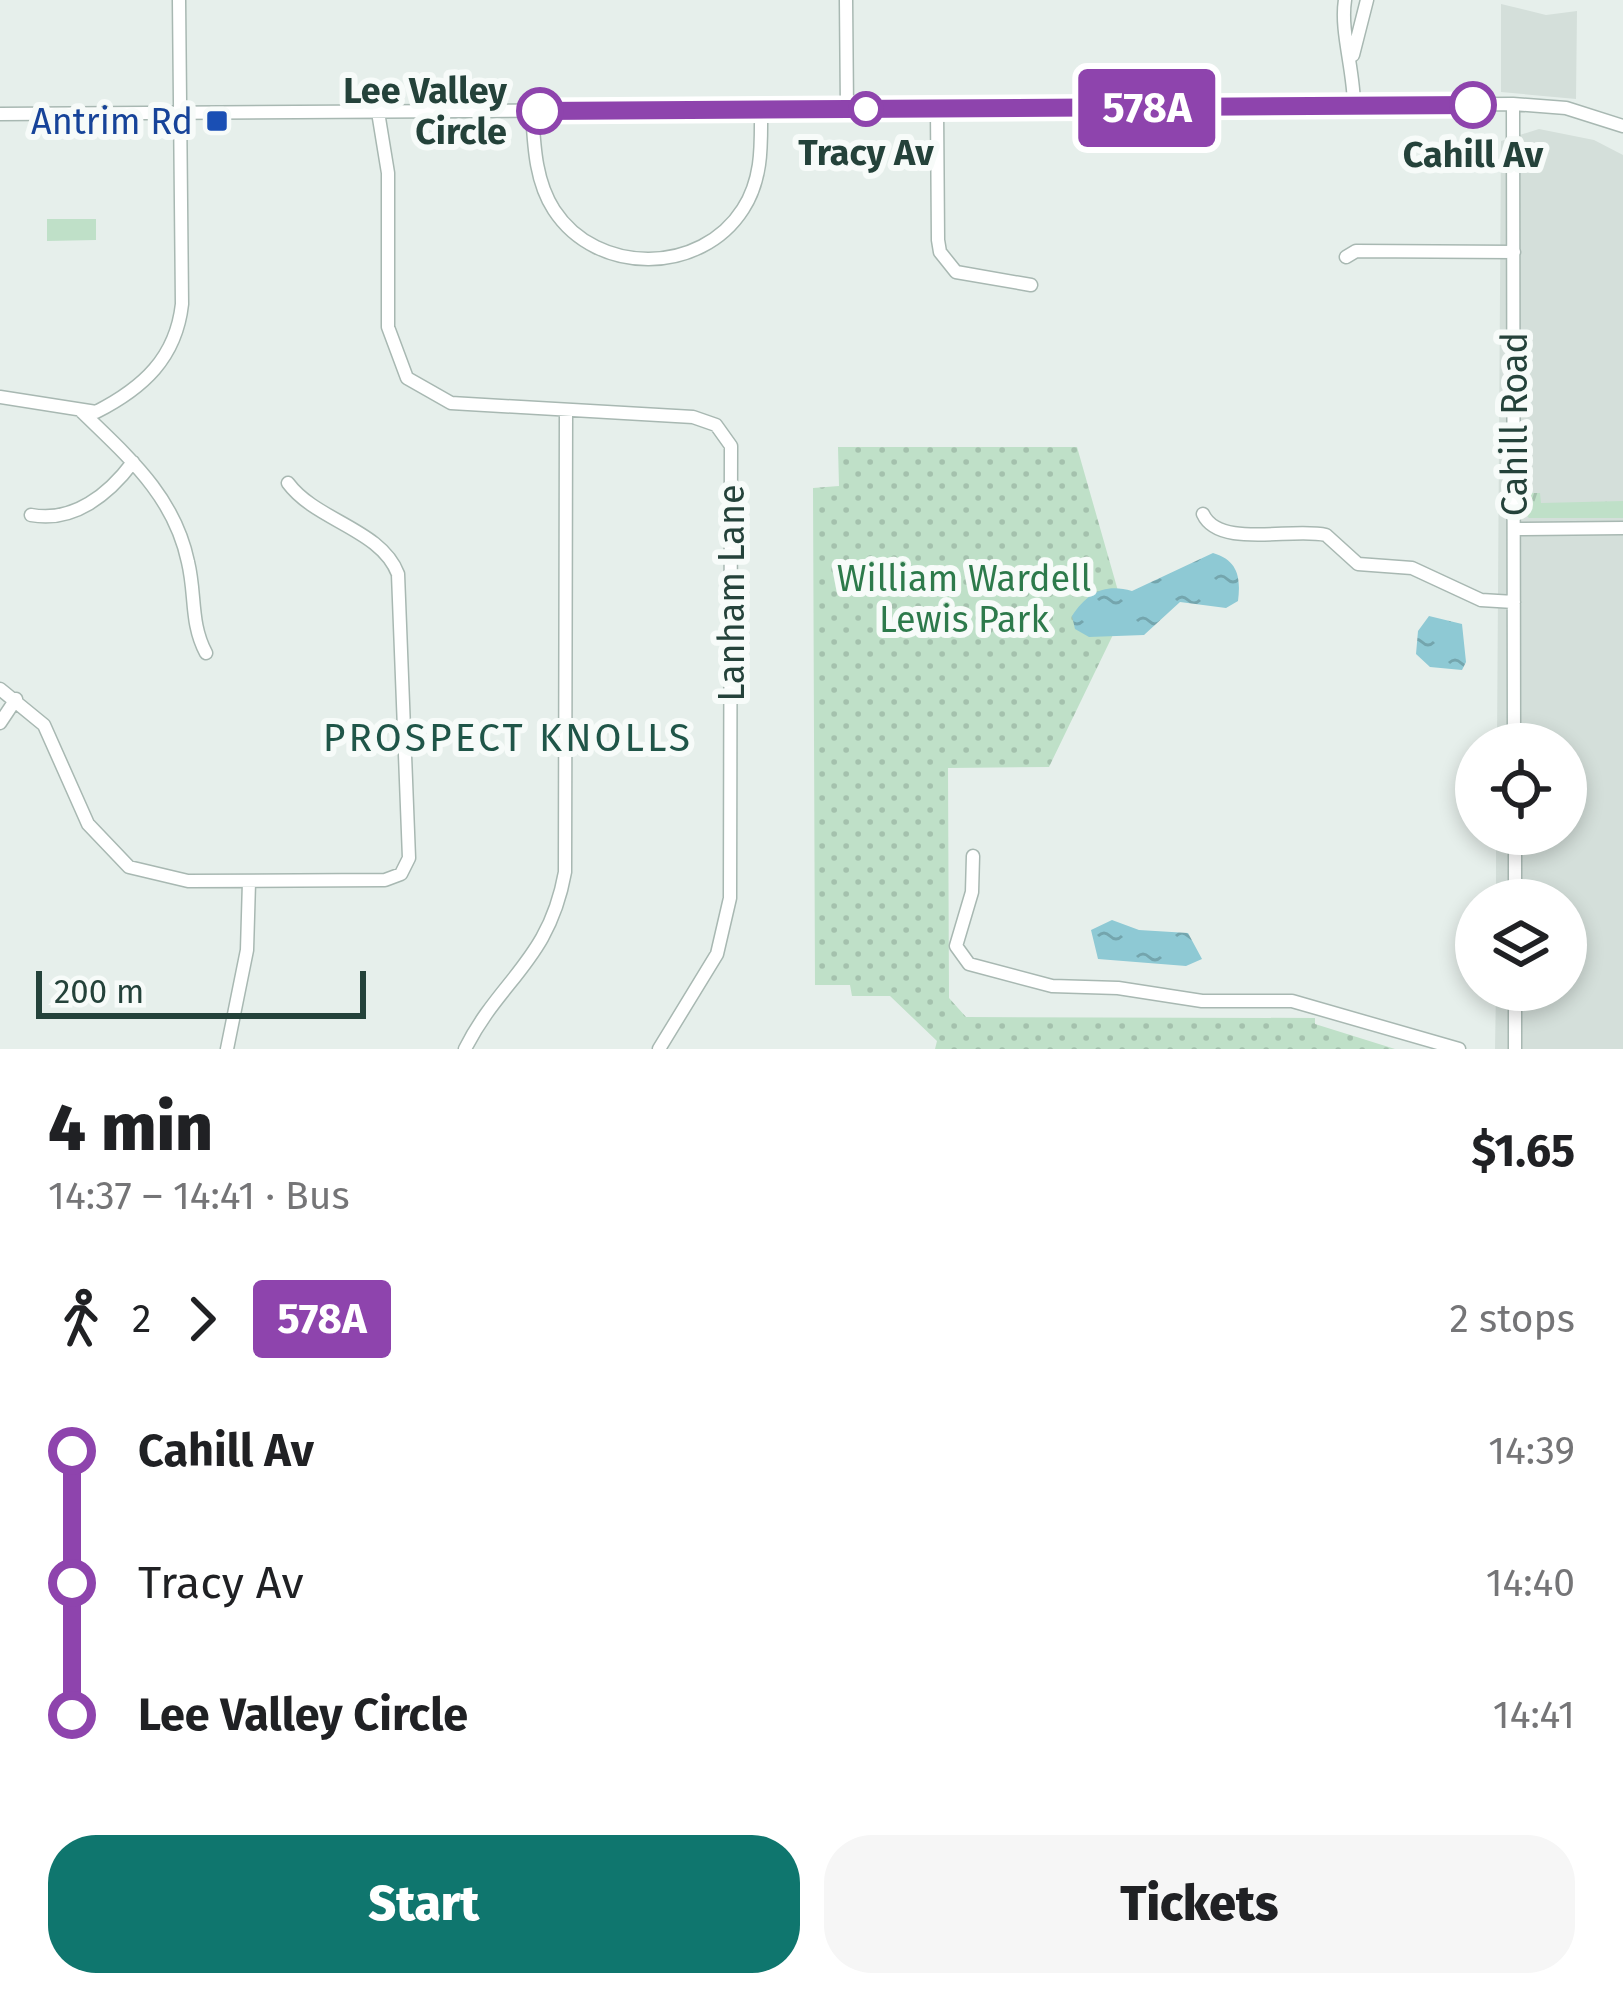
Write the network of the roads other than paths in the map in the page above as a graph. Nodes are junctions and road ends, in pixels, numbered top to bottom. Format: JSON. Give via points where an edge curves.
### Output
{"nodes":[{"id":1,"x":179,"y":0,"type":"edge"},
{"id":2,"x":846,"y":0,"type":"edge"},
{"id":3,"x":1345,"y":0,"type":"edge"},
{"id":4,"x":1367,"y":0,"type":"edge"},
{"id":5,"x":1353,"y":55,"type":"junction"},
{"id":6,"x":1513,"y":104,"type":"junction"},
{"id":7,"x":1354,"y":106,"type":"junction"},
{"id":8,"x":848,"y":109,"type":"junction"},
{"id":9,"x":937,"y":109,"type":"junction"},
{"id":10,"x":760,"y":110,"type":"junction"},
{"id":11,"x":532,"y":111,"type":"junction"},
{"id":12,"x":179,"y":112,"type":"junction"},
{"id":13,"x":378,"y":112,"type":"junction"},
{"id":14,"x":0,"y":114,"type":"edge"},
{"id":15,"x":1620,"y":127,"type":"edge"},
{"id":16,"x":1514,"y":252,"type":"junction"},
{"id":17,"x":1346,"y":257,"type":"dead end"},
{"id":18,"x":1031,"y":285,"type":"dead end"},
{"id":19,"x":0,"y":397,"type":"edge"},
{"id":20,"x":80,"y":410,"type":"junction"},
{"id":21,"x":566,"y":411,"type":"junction"},
{"id":22,"x":133,"y":462,"type":"junction"},
{"id":23,"x":288,"y":483,"type":"dead end"},
{"id":24,"x":1203,"y":514,"type":"dead end"},
{"id":25,"x":31,"y":515,"type":"dead end"},
{"id":26,"x":1623,"y":528,"type":"edge"},
{"id":27,"x":1514,"y":529,"type":"junction"},
{"id":28,"x":1514,"y":602,"type":"junction"},
{"id":29,"x":206,"y":653,"type":"dead end"},
{"id":30,"x":0,"y":689,"type":"edge"},
{"id":31,"x":16,"y":699,"type":"junction"},
{"id":32,"x":0,"y":723,"type":"edge"},
{"id":33,"x":1514,"y":723,"type":"edge"},
{"id":34,"x":973,"y":856,"type":"dead end"},
{"id":35,"x":249,"y":882,"type":"junction"},
{"id":36,"x":1515,"y":1011,"type":"edge"},
{"id":37,"x":227,"y":1049,"type":"edge"},
{"id":38,"x":465,"y":1049,"type":"edge"},
{"id":39,"x":659,"y":1049,"type":"edge"},
{"id":40,"x":1460,"y":1049,"type":"edge"},
{"id":41,"x":1515,"y":1049,"type":"edge"}],
"edges":[{"from":1,"to":12,"type":"street"},
{"from":2,"to":8,"type":"street"},
{"from":3,"to":5,"type":"street","via":[[1342,23]]},
{"from":4,"to":5,"type":"street"},
{"from":5,"to":7,"type":"street"},
{"from":6,"to":7,"type":"street"},
{"from":6,"to":15,"type":"street","via":[[1566,108]]},
{"from":6,"to":16,"type":"street","name":"Cahill Road"},
{"from":7,"to":9,"type":"street"},
{"from":8,"to":9,"type":"street"},
{"from":8,"to":10,"type":"street"},
{"from":9,"to":18,"type":"street","via":[[940,252],[956,272]]},
{"from":10,"to":11,"type":"street"},
{"from":10,"to":11,"type":"street","via":[[760,167],[743,210],[694,251],[648,260],[586,242],[554,211],[538,170]]},
{"from":11,"to":13,"type":"street"},
{"from":12,"to":13,"type":"street"},
{"from":12,"to":14,"type":"street"},
{"from":12,"to":20,"type":"street","via":[[182,304],[175,341],[153,374],[95,412]]},
{"from":13,"to":21,"type":"street","name":"Lanham Lane","via":[[388,173],[388,327],[397,362],[419,388],[451,403]]},
{"from":16,"to":17,"type":"street"},
{"from":16,"to":27,"type":"street","name":"Cahill Road"},
{"from":19,"to":20,"type":"street"},
{"from":20,"to":22,"type":"street"},
{"from":21,"to":38,"type":"street","via":[[565,872],[537,953]]},
{"from":21,"to":39,"type":"street","name":"Lanham Lane","via":[[693,417],[716,424],[730,446],[730,898],[717,954]]},
{"from":22,"to":25,"type":"street","via":[[88,505],[56,517]]},
{"from":22,"to":29,"type":"street","via":[[175,518],[191,572],[194,630]]},
{"from":23,"to":35,"type":"street","via":[[302,503],[378,547],[398,574],[409,858],[401,874],[385,880]]},
{"from":24,"to":28,"type":"street","via":[[1224,532],[1326,535],[1358,564],[1412,568],[1480,600]]},
{"from":26,"to":27,"type":"street"},
{"from":27,"to":28,"type":"street","name":"Cahill Road"},
{"from":28,"to":33,"type":"street","name":"Cahill Road"},
{"from":30,"to":31,"type":"street"},
{"from":31,"to":32,"type":"street"},
{"from":31,"to":35,"type":"street","via":[[57,745],[88,824],[112,856],[168,880]]},
{"from":34,"to":40,"type":"street","via":[[956,946],[969,964],[1052,986],[1292,1001]]},
{"from":35,"to":37,"type":"street","via":[[247,950]]},
{"from":36,"to":41,"type":"street"}]}
